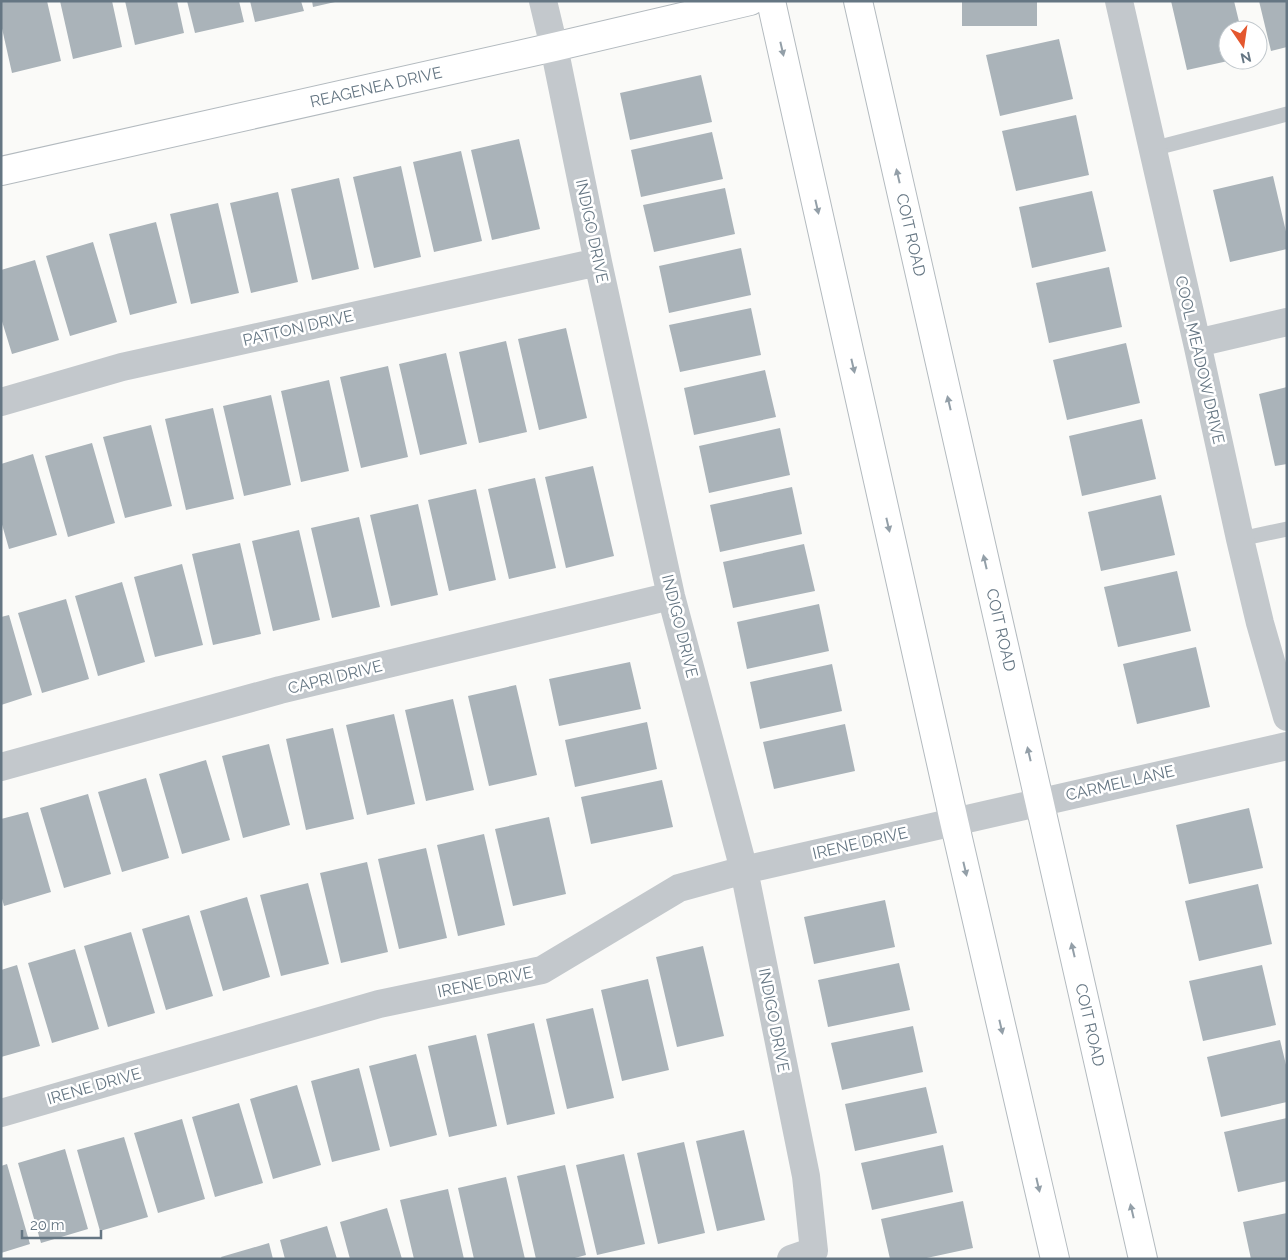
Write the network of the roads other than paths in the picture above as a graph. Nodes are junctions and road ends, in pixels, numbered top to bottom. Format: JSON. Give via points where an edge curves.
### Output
{"nodes":[{"id":1,"x":543,"y":1,"type":"edge"},
{"id":2,"x":750,"y":1,"type":"edge"},
{"id":3,"x":771,"y":1,"type":"edge"},
{"id":4,"x":858,"y":1,"type":"edge"},
{"id":5,"x":1119,"y":1,"type":"edge"},
{"id":6,"x":554,"y":47,"type":"junction"},
{"id":7,"x":1287,"y":114,"type":"edge"},
{"id":8,"x":1152,"y":149,"type":"junction"},
{"id":9,"x":1,"y":171,"type":"edge"},
{"id":10,"x":598,"y":262,"type":"junction"},
{"id":11,"x":1287,"y":322,"type":"edge"},
{"id":12,"x":1197,"y":343,"type":"junction"},
{"id":13,"x":1,"y":402,"type":"edge"},
{"id":14,"x":1287,"y":529,"type":"edge"},
{"id":15,"x":1240,"y":539,"type":"junction"},
{"id":16,"x":671,"y":596,"type":"junction"},
{"id":17,"x":1287,"y":717,"type":"edge"},
{"id":18,"x":1287,"y":746,"type":"edge"},
{"id":19,"x":1,"y":767,"type":"edge"},
{"id":20,"x":1040,"y":802,"type":"junction"},
{"id":21,"x":954,"y":821,"type":"junction"},
{"id":22,"x":744,"y":870,"type":"junction"},
{"id":23,"x":1,"y":1112,"type":"edge"},
{"id":24,"x":803,"y":1255,"type":"edge"},
{"id":25,"x":1055,"y":1259,"type":"edge"},
{"id":26,"x":1142,"y":1259,"type":"edge"}],
"edges":[{"from":1,"to":6,"type":"street","name":"INDIGO DRIVE"},
{"from":2,"to":6,"type":"main road","name":"REAGENEA DRIVE"},
{"from":3,"to":21,"type":"main road","one_way":true},
{"from":20,"to":4,"type":"main road","name":"COIT ROAD","one_way":true},
{"from":5,"to":8,"type":"street","name":"COOL MEADOW DRIVE"},
{"from":6,"to":9,"type":"main road","name":"REAGENEA DRIVE"},
{"from":6,"to":10,"type":"street","name":"INDIGO DRIVE"},
{"from":7,"to":8,"type":"lane"},
{"from":8,"to":12,"type":"street","name":"COOL MEADOW DRIVE"},
{"from":10,"to":13,"type":"street","name":"PATTON DRIVE","via":[[122,368]]},
{"from":10,"to":16,"type":"street","name":"INDIGO DRIVE"},
{"from":11,"to":12,"type":"street"},
{"from":12,"to":15,"type":"street","name":"COOL MEADOW DRIVE"},
{"from":14,"to":15,"type":"lane"},
{"from":15,"to":17,"type":"street","name":"COOL MEADOW DRIVE"},
{"from":16,"to":19,"type":"street","name":"CAPRI DRIVE","via":[[280,690]]},
{"from":16,"to":22,"type":"street","name":"INDIGO DRIVE"},
{"from":18,"to":20,"type":"street","name":"CARMEL LANE"},
{"from":20,"to":21,"type":"street","name":"CARMEL LANE"},
{"from":26,"to":20,"type":"main road","name":"COIT ROAD","one_way":true},
{"from":21,"to":22,"type":"street","name":"IRENE DRIVE"},
{"from":21,"to":25,"type":"main road","one_way":true},
{"from":22,"to":23,"type":"street","name":"IRENE DRIVE","via":[[679,888],[542,970],[379,1004]]},
{"from":22,"to":24,"type":"street","name":"INDIGO DRIVE","via":[[806,1176]]}]}
